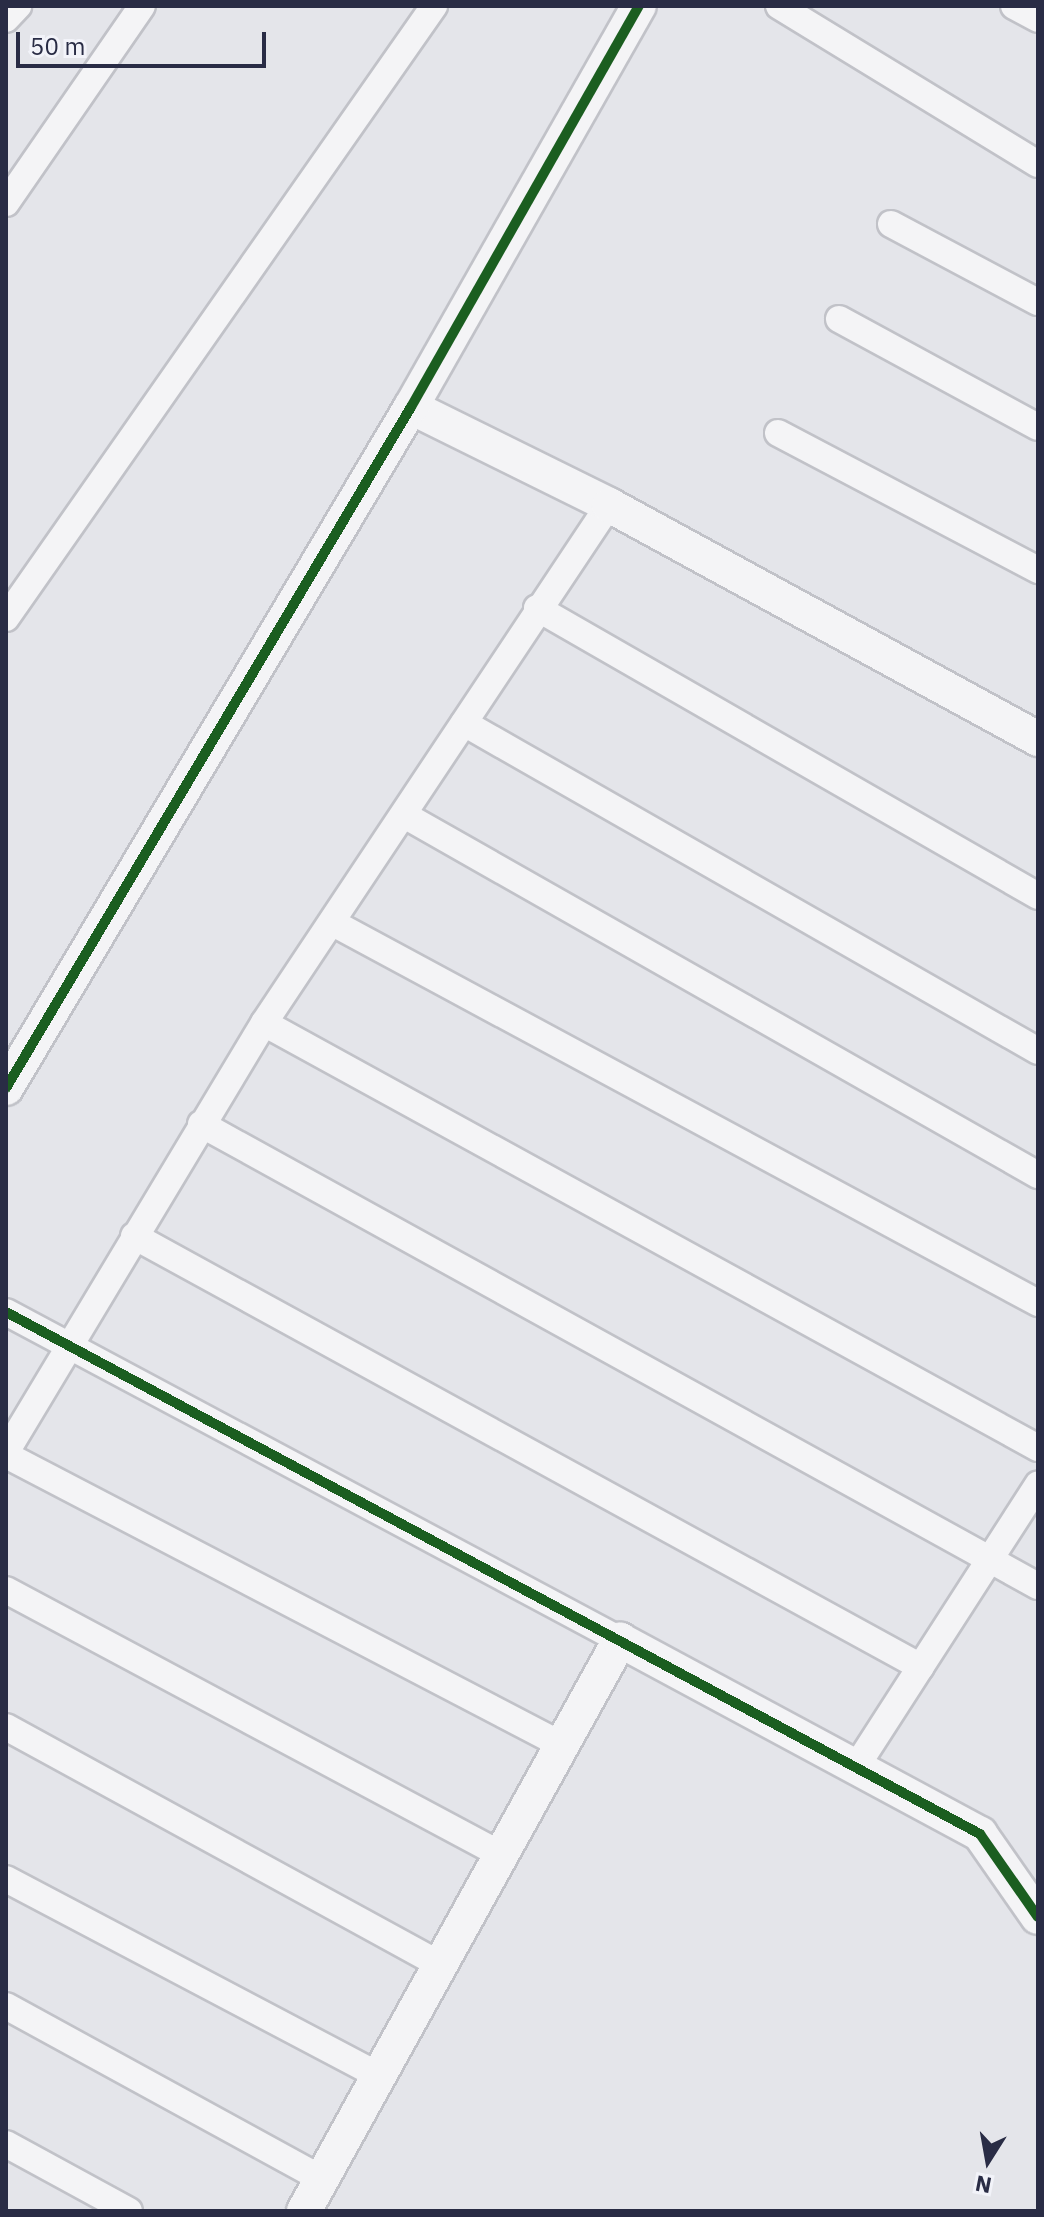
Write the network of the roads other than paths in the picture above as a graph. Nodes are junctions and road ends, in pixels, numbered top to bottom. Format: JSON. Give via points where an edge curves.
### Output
{"nodes":[{"id":1,"x":18,"y":6,"type":"edge"},
{"id":2,"x":142,"y":6,"type":"edge"},
{"id":3,"x":434,"y":6,"type":"edge"},
{"id":4,"x":639,"y":6,"type":"edge"},
{"id":5,"x":779,"y":6,"type":"edge"},
{"id":6,"x":1014,"y":6,"type":"edge"},
{"id":7,"x":6,"y":19,"type":"edge"},
{"id":8,"x":1038,"y":19,"type":"edge"},
{"id":9,"x":1038,"y":164,"type":"edge"},
{"id":10,"x":6,"y":203,"type":"edge"},
{"id":11,"x":891,"y":224,"type":"dead end"},
{"id":12,"x":1038,"y":302,"type":"edge"},
{"id":13,"x":839,"y":319,"type":"dead end"},
{"id":14,"x":411,"y":407,"type":"junction"},
{"id":15,"x":1038,"y":427,"type":"edge"},
{"id":16,"x":778,"y":433,"type":"dead end"},
{"id":17,"x":609,"y":505,"type":"junction"},
{"id":18,"x":1038,"y":570,"type":"edge"},
{"id":19,"x":537,"y":608,"type":"junction"},
{"id":20,"x":10,"y":610,"type":"edge"},
{"id":21,"x":464,"y":723,"type":"junction"},
{"id":22,"x":1038,"y":739,"type":"edge"},
{"id":23,"x":406,"y":816,"type":"junction"},
{"id":24,"x":1038,"y":896,"type":"edge"},
{"id":25,"x":335,"y":924,"type":"junction"},
{"id":26,"x":264,"y":1023,"type":"junction"},
{"id":27,"x":1038,"y":1051,"type":"edge"},
{"id":28,"x":6,"y":1088,"type":"edge"},
{"id":29,"x":201,"y":1124,"type":"junction"},
{"id":30,"x":1038,"y":1175,"type":"edge"},
{"id":31,"x":134,"y":1236,"type":"junction"},
{"id":32,"x":1038,"y":1303,"type":"edge"},
{"id":33,"x":6,"y":1312,"type":"edge"},
{"id":34,"x":68,"y":1348,"type":"junction"},
{"id":35,"x":1038,"y":1448,"type":"edge"},
{"id":36,"x":6,"y":1453,"type":"edge"},
{"id":37,"x":1038,"y":1485,"type":"edge"},
{"id":38,"x":991,"y":1555,"type":"junction"},
{"id":39,"x":1038,"y":1586,"type":"edge"},
{"id":40,"x":6,"y":1590,"type":"edge"},
{"id":41,"x":620,"y":1640,"type":"junction"},
{"id":42,"x":921,"y":1667,"type":"junction"},
{"id":43,"x":6,"y":1727,"type":"edge"},
{"id":44,"x":562,"y":1745,"type":"junction"},
{"id":45,"x":856,"y":1767,"type":"junction"},
{"id":46,"x":498,"y":1853,"type":"junction"},
{"id":47,"x":6,"y":1879,"type":"edge"},
{"id":48,"x":1038,"y":1917,"type":"edge"},
{"id":49,"x":439,"y":1964,"type":"junction"},
{"id":50,"x":6,"y":2006,"type":"edge"},
{"id":51,"x":376,"y":2074,"type":"junction"},
{"id":52,"x":6,"y":2144,"type":"edge"},
{"id":53,"x":322,"y":2179,"type":"junction"},
{"id":54,"x":129,"y":2211,"type":"edge"},
{"id":55,"x":304,"y":2211,"type":"edge"}],
"edges":[{"from":1,"to":7,"type":"street"},
{"from":2,"to":10,"type":"street"},
{"from":3,"to":20,"type":"street"},
{"from":4,"to":14,"type":"street"},
{"from":5,"to":9,"type":"street"},
{"from":6,"to":8,"type":"street"},
{"from":11,"to":12,"type":"street"},
{"from":13,"to":15,"type":"street"},
{"from":14,"to":17,"type":"street"},
{"from":14,"to":28,"type":"street"},
{"from":16,"to":18,"type":"street"},
{"from":17,"to":19,"type":"street"},
{"from":17,"to":22,"type":"street"},
{"from":19,"to":21,"type":"street"},
{"from":19,"to":24,"type":"street"},
{"from":21,"to":23,"type":"street"},
{"from":21,"to":27,"type":"street"},
{"from":23,"to":25,"type":"street"},
{"from":23,"to":30,"type":"street"},
{"from":25,"to":26,"type":"street"},
{"from":25,"to":32,"type":"street"},
{"from":26,"to":29,"type":"street"},
{"from":26,"to":35,"type":"street"},
{"from":29,"to":31,"type":"street"},
{"from":29,"to":38,"type":"street"},
{"from":31,"to":34,"type":"street"},
{"from":31,"to":42,"type":"street"},
{"from":33,"to":34,"type":"street"},
{"from":34,"to":36,"type":"street"},
{"from":34,"to":41,"type":"street"},
{"from":36,"to":44,"type":"street"},
{"from":37,"to":38,"type":"street"},
{"from":38,"to":39,"type":"street"},
{"from":38,"to":42,"type":"street"},
{"from":40,"to":46,"type":"street"},
{"from":41,"to":44,"type":"street"},
{"from":41,"to":45,"type":"street"},
{"from":42,"to":45,"type":"street"},
{"from":43,"to":49,"type":"street"},
{"from":44,"to":46,"type":"street"},
{"from":45,"to":48,"type":"street","via":[[980,1834]]},
{"from":46,"to":49,"type":"street"},
{"from":47,"to":51,"type":"street"},
{"from":49,"to":51,"type":"street"},
{"from":50,"to":53,"type":"street"},
{"from":51,"to":53,"type":"street"},
{"from":52,"to":54,"type":"street"},
{"from":53,"to":55,"type":"street"}]}
